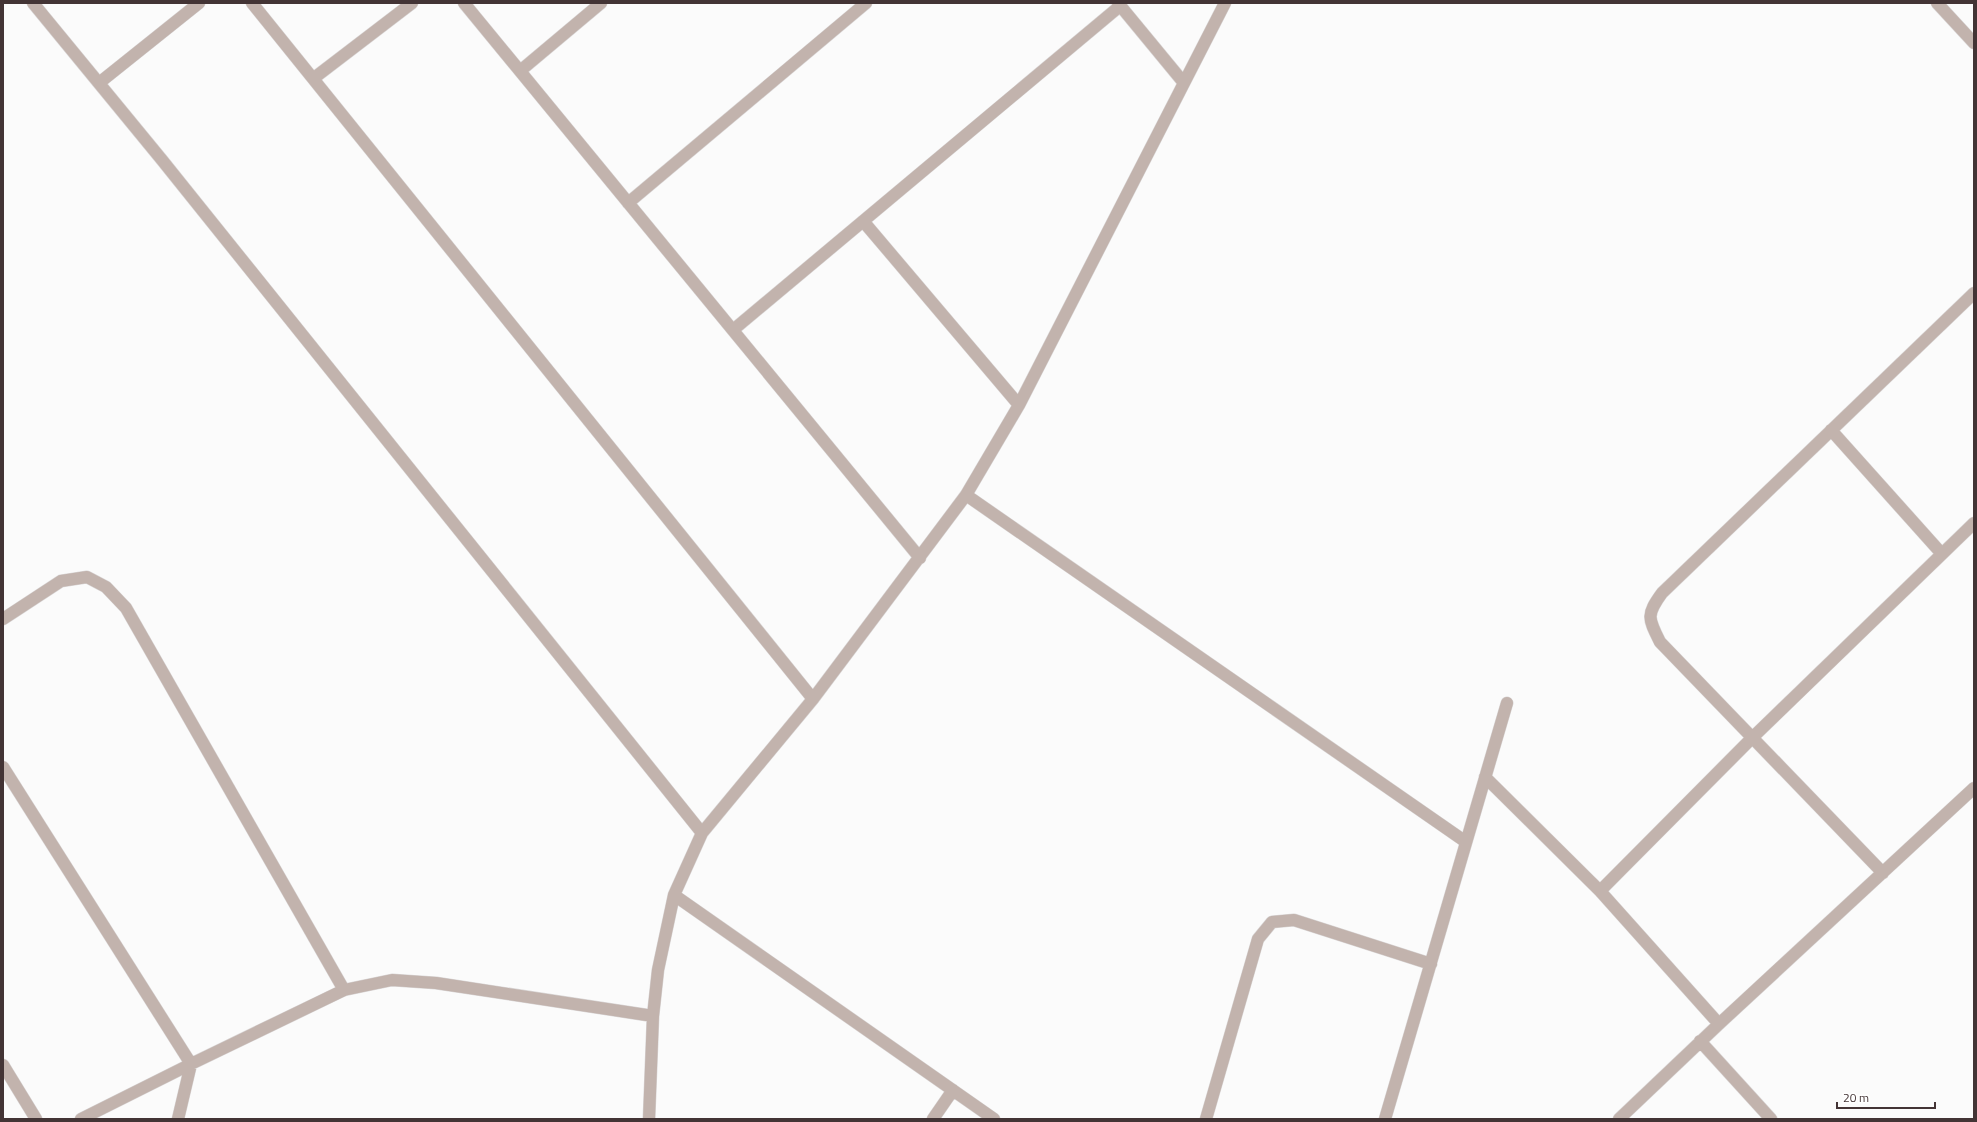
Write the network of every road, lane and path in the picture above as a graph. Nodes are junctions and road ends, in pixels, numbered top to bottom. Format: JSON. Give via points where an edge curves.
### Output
{"nodes":[{"id":1,"x":33,"y":3,"type":"edge"},
{"id":2,"x":199,"y":3,"type":"edge"},
{"id":3,"x":252,"y":3,"type":"edge"},
{"id":4,"x":412,"y":3,"type":"edge"},
{"id":5,"x":464,"y":3,"type":"edge"},
{"id":6,"x":601,"y":3,"type":"edge"},
{"id":7,"x":866,"y":3,"type":"edge"},
{"id":8,"x":1225,"y":3,"type":"edge"},
{"id":9,"x":1937,"y":3,"type":"edge"},
{"id":10,"x":1119,"y":5,"type":"edge"},
{"id":11,"x":1974,"y":43,"type":"edge"},
{"id":12,"x":520,"y":71,"type":"junction"},
{"id":13,"x":314,"y":78,"type":"junction"},
{"id":14,"x":99,"y":83,"type":"junction"},
{"id":15,"x":1184,"y":83,"type":"junction"},
{"id":16,"x":628,"y":203,"type":"junction"},
{"id":17,"x":863,"y":221,"type":"junction"},
{"id":18,"x":1974,"y":293,"type":"edge"},
{"id":19,"x":733,"y":330,"type":"junction"},
{"id":20,"x":1019,"y":405,"type":"junction"},
{"id":21,"x":1831,"y":430,"type":"junction"},
{"id":22,"x":966,"y":495,"type":"junction"},
{"id":23,"x":1974,"y":523,"type":"edge"},
{"id":24,"x":1942,"y":554,"type":"junction"},
{"id":25,"x":920,"y":558,"type":"junction"},
{"id":26,"x":3,"y":619,"type":"edge"},
{"id":27,"x":813,"y":699,"type":"junction"},
{"id":28,"x":1507,"y":703,"type":"dead end"},
{"id":29,"x":1752,"y":738,"type":"junction"},
{"id":30,"x":3,"y":767,"type":"edge"},
{"id":31,"x":1485,"y":777,"type":"junction"},
{"id":32,"x":1974,"y":788,"type":"edge"},
{"id":33,"x":702,"y":833,"type":"junction"},
{"id":34,"x":1466,"y":842,"type":"junction"},
{"id":35,"x":1883,"y":872,"type":"junction"},
{"id":36,"x":1600,"y":891,"type":"junction"},
{"id":37,"x":674,"y":895,"type":"junction"},
{"id":38,"x":1431,"y":964,"type":"junction"},
{"id":39,"x":344,"y":990,"type":"junction"},
{"id":40,"x":653,"y":1016,"type":"junction"},
{"id":41,"x":1719,"y":1024,"type":"junction"},
{"id":42,"x":1700,"y":1041,"type":"junction"},
{"id":43,"x":191,"y":1064,"type":"junction"},
{"id":44,"x":3,"y":1065,"type":"edge"},
{"id":45,"x":953,"y":1090,"type":"junction"},
{"id":46,"x":36,"y":1119,"type":"edge"},
{"id":47,"x":81,"y":1119,"type":"edge"},
{"id":48,"x":178,"y":1119,"type":"edge"},
{"id":49,"x":649,"y":1119,"type":"edge"},
{"id":50,"x":933,"y":1119,"type":"edge"},
{"id":51,"x":994,"y":1119,"type":"edge"},
{"id":52,"x":1206,"y":1119,"type":"edge"},
{"id":53,"x":1385,"y":1119,"type":"edge"},
{"id":54,"x":1620,"y":1119,"type":"edge"},
{"id":55,"x":1771,"y":1119,"type":"edge"}],
"edges":[{"from":1,"to":14,"type":"street"},
{"from":2,"to":14,"type":"street"},
{"from":3,"to":13,"type":"street"},
{"from":4,"to":13,"type":"street"},
{"from":5,"to":12,"type":"street"},
{"from":6,"to":12,"type":"street"},
{"from":7,"to":16,"type":"street"},
{"from":8,"to":15,"type":"street"},
{"from":9,"to":11,"type":"street"},
{"from":10,"to":15,"type":"street"},
{"from":10,"to":17,"type":"street"},
{"from":12,"to":16,"type":"street"},
{"from":13,"to":27,"type":"street"},
{"from":14,"to":33,"type":"street"},
{"from":15,"to":20,"type":"street"},
{"from":16,"to":19,"type":"street"},
{"from":17,"to":19,"type":"street"},
{"from":17,"to":20,"type":"street"},
{"from":18,"to":21,"type":"street"},
{"from":19,"to":25,"type":"street"},
{"from":20,"to":22,"type":"street"},
{"from":21,"to":24,"type":"street"},
{"from":21,"to":29,"type":"street","via":[[1662,593],[1651,608],[1650,623],[1660,642]]},
{"from":22,"to":25,"type":"street"},
{"from":22,"to":34,"type":"street"},
{"from":23,"to":24,"type":"street"},
{"from":24,"to":29,"type":"street"},
{"from":25,"to":27,"type":"street"},
{"from":26,"to":39,"type":"street","via":[[61,581],[87,577],[106,587],[126,608]]},
{"from":27,"to":33,"type":"street"},
{"from":28,"to":31,"type":"street"},
{"from":29,"to":35,"type":"street"},
{"from":29,"to":36,"type":"street"},
{"from":30,"to":43,"type":"street"},
{"from":31,"to":34,"type":"street"},
{"from":31,"to":36,"type":"street"},
{"from":32,"to":35,"type":"street"},
{"from":33,"to":37,"type":"street"},
{"from":34,"to":38,"type":"street"},
{"from":35,"to":41,"type":"street"},
{"from":36,"to":41,"type":"street"},
{"from":37,"to":40,"type":"street","via":[[658,970]]},
{"from":37,"to":45,"type":"street"},
{"from":38,"to":52,"type":"street","via":[[1294,920],[1272,922],[1258,939]]},
{"from":38,"to":53,"type":"street"},
{"from":39,"to":40,"type":"street","via":[[392,980],[436,983]]},
{"from":39,"to":43,"type":"street"},
{"from":40,"to":49,"type":"street"},
{"from":41,"to":42,"type":"street"},
{"from":42,"to":54,"type":"street"},
{"from":42,"to":55,"type":"street"},
{"from":43,"to":47,"type":"street"},
{"from":43,"to":48,"type":"street"},
{"from":44,"to":46,"type":"street"},
{"from":45,"to":50,"type":"street"},
{"from":45,"to":51,"type":"street"}]}
